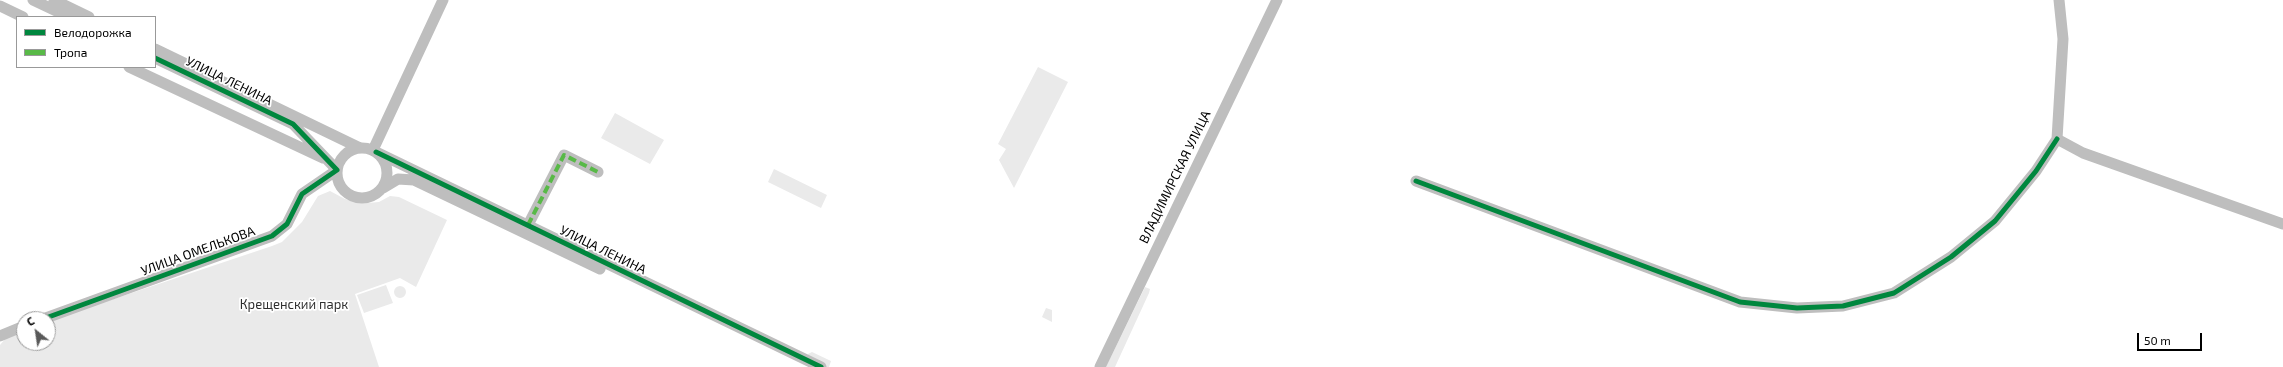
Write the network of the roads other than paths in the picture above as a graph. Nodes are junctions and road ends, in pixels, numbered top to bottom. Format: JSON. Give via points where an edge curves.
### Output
{"nodes":[{"id":1,"x":33,"y":0,"type":"edge"},
{"id":2,"x":54,"y":0,"type":"edge"},
{"id":3,"x":442,"y":0,"type":"edge"},
{"id":4,"x":1276,"y":0,"type":"edge"},
{"id":5,"x":2059,"y":0,"type":"edge"},
{"id":6,"x":0,"y":6,"type":"edge"},
{"id":7,"x":21,"y":16,"type":"edge"},
{"id":8,"x":67,"y":16,"type":"edge"},
{"id":9,"x":87,"y":16,"type":"edge"},
{"id":10,"x":156,"y":50,"type":"edge"},
{"id":11,"x":156,"y":58,"type":"edge"},
{"id":12,"x":131,"y":68,"type":"edge"},
{"id":13,"x":295,"y":121,"type":"junction"},
{"id":14,"x":2057,"y":139,"type":"junction"},
{"id":15,"x":360,"y":148,"type":"junction"},
{"id":16,"x":374,"y":151,"type":"junction"},
{"id":17,"x":325,"y":159,"type":"junction"},
{"id":18,"x":337,"y":170,"type":"junction"},
{"id":19,"x":598,"y":172,"type":"dead end"},
{"id":20,"x":1416,"y":181,"type":"dead end"},
{"id":21,"x":382,"y":188,"type":"junction"},
{"id":22,"x":2283,"y":224,"type":"edge"},
{"id":23,"x":528,"y":225,"type":"junction"},
{"id":24,"x":56,"y":314,"type":"edge"},
{"id":25,"x":16,"y":329,"type":"edge"},
{"id":26,"x":0,"y":336,"type":"edge"},
{"id":27,"x":809,"y":367,"type":"edge"},
{"id":28,"x":821,"y":367,"type":"edge"},
{"id":29,"x":1100,"y":367,"type":"edge"}],
"edges":[{"from":1,"to":8,"type":"street"},
{"from":2,"to":9,"type":"street"},
{"from":3,"to":16,"type":"street"},
{"from":4,"to":29,"type":"street","name":"ВЛАДИМИРСКАЯ УЛИЦА"},
{"from":5,"to":14,"type":"street","via":[[2063,46]]},
{"from":6,"to":7,"type":"street"},
{"from":10,"to":13,"type":"street","name":"УЛИЦА ЛЕНИНА"},
{"from":11,"to":13,"type":"street","name":"УЛИЦА ЛЕНИНА"},
{"from":12,"to":17,"type":"street"},
{"from":13,"to":15,"type":"street"},
{"from":13,"to":17,"type":"street"},
{"from":14,"to":20,"type":"street","via":[[2036,171],[1995,221],[1951,257],[1894,293],[1844,306],[1797,308],[1740,302]]},
{"from":14,"to":22,"type":"street","via":[[2083,153]]},
{"from":15,"to":16,"type":"street"},
{"from":15,"to":18,"type":"street","via":[[344,154]]},
{"from":16,"to":21,"type":"street","via":[[382,157],[387,168]]},
{"from":16,"to":23,"type":"street","name":"УЛИЦА ЛЕНИНА"},
{"from":17,"to":18,"type":"street"},
{"from":18,"to":21,"type":"street","via":[[340,186],[353,197],[369,197]]},
{"from":18,"to":24,"type":"street","name":"УЛИЦА ОМЕЛЬКОВА","via":[[302,194],[287,224],[272,236]]},
{"from":19,"to":23,"type":"street","via":[[564,155]]},
{"from":21,"to":27,"type":"street","name":"УЛИЦА ЛЕНИНА","via":[[398,180],[414,180]]},
{"from":23,"to":28,"type":"street","name":"УЛИЦА ЛЕНИНА"},
{"from":25,"to":26,"type":"street"}]}
